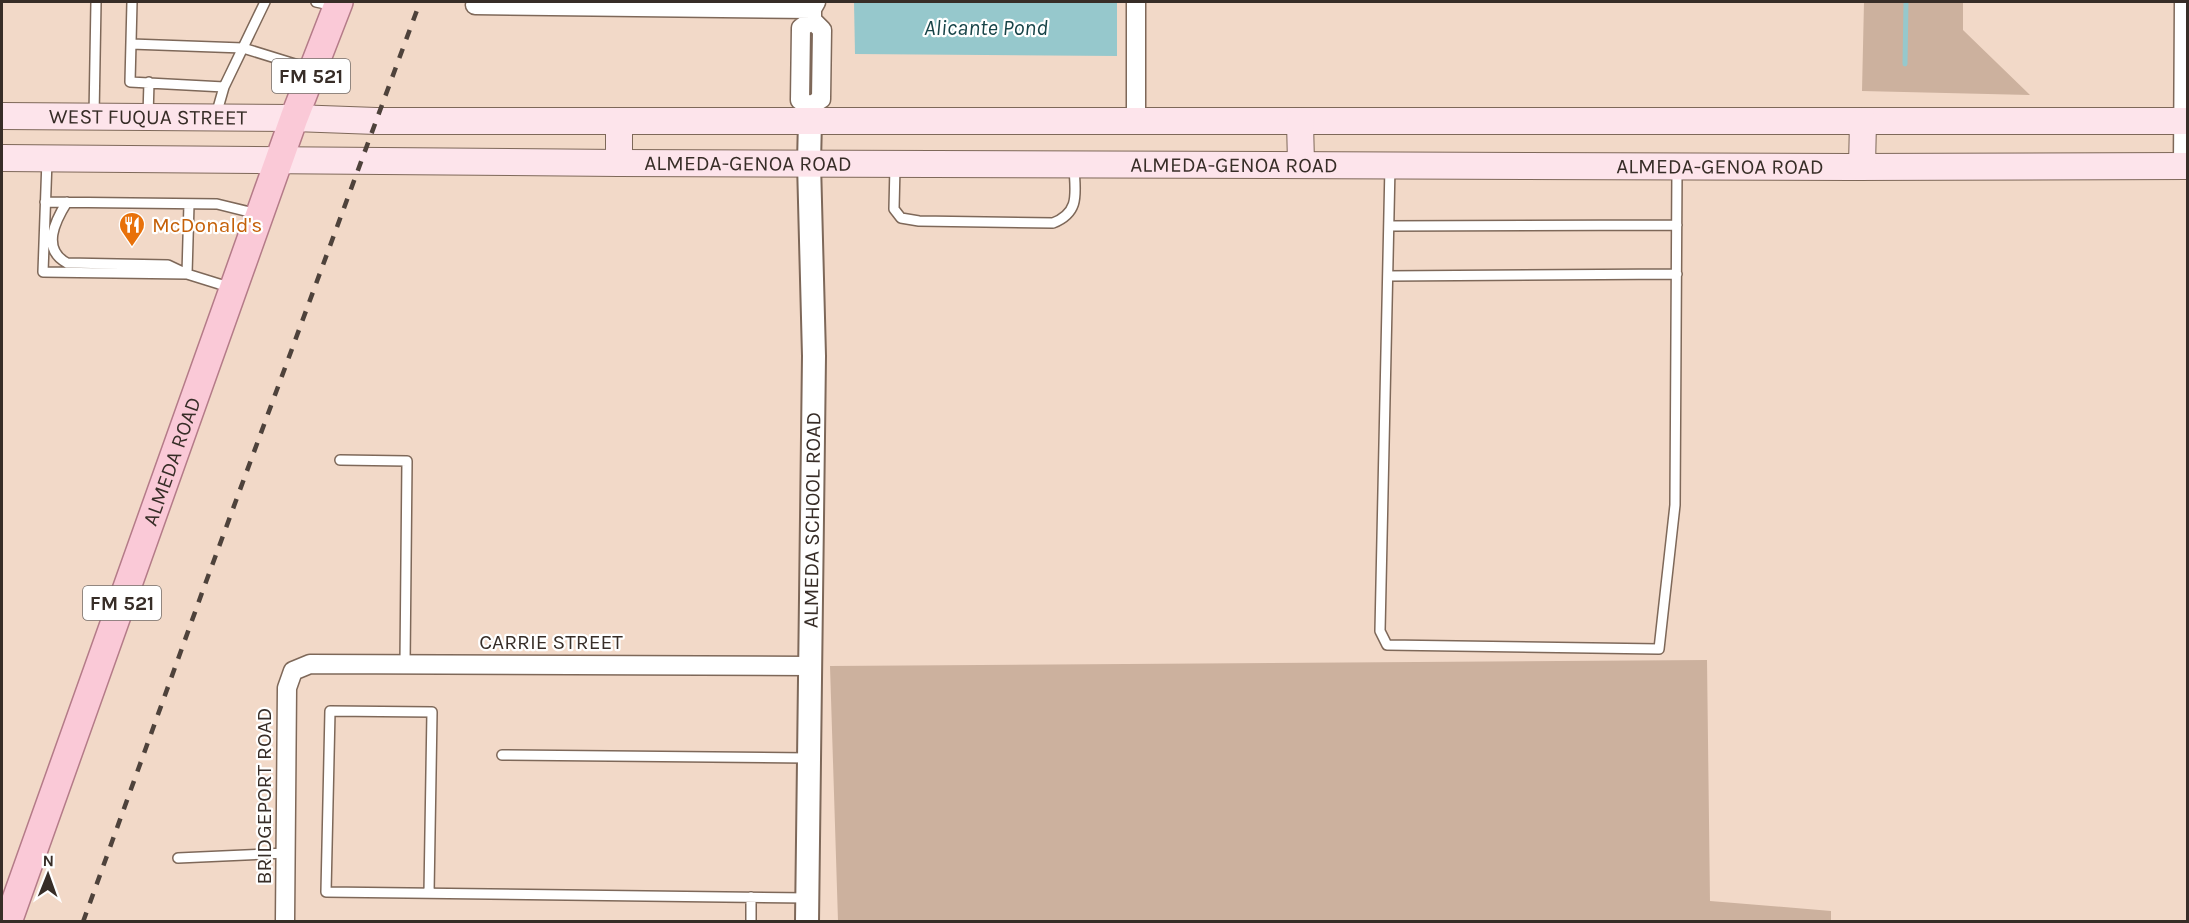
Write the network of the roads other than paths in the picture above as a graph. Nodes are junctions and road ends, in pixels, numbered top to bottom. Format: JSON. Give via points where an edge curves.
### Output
{"nodes":[{"id":1,"x":96,"y":2,"type":"edge"},
{"id":2,"x":132,"y":2,"type":"edge"},
{"id":3,"x":265,"y":2,"type":"edge"},
{"id":4,"x":1136,"y":2,"type":"edge"},
{"id":5,"x":2184,"y":2,"type":"edge"},
{"id":6,"x":331,"y":3,"type":"edge"},
{"id":7,"x":475,"y":5,"type":"dead end"},
{"id":8,"x":813,"y":10,"type":"edge"},
{"id":9,"x":131,"y":44,"type":"junction"},
{"id":10,"x":243,"y":48,"type":"junction"},
{"id":11,"x":800,"y":66,"type":"junction"},
{"id":12,"x":821,"y":66,"type":"junction"},
{"id":13,"x":313,"y":70,"type":"junction"},
{"id":14,"x":149,"y":82,"type":"junction"},
{"id":15,"x":224,"y":87,"type":"junction"},
{"id":16,"x":810,"y":113,"type":"junction"},
{"id":17,"x":2,"y":116,"type":"edge"},
{"id":18,"x":94,"y":117,"type":"junction"},
{"id":19,"x":148,"y":117,"type":"junction"},
{"id":20,"x":216,"y":117,"type":"junction"},
{"id":21,"x":294,"y":118,"type":"junction"},
{"id":22,"x":1136,"y":120,"type":"junction"},
{"id":23,"x":619,"y":121,"type":"junction"},
{"id":24,"x":1300,"y":121,"type":"junction"},
{"id":25,"x":1863,"y":121,"type":"junction"},
{"id":26,"x":2186,"y":122,"type":"edge"},
{"id":27,"x":2,"y":158,"type":"edge"},
{"id":28,"x":47,"y":158,"type":"junction"},
{"id":29,"x":280,"y":159,"type":"junction"},
{"id":30,"x":619,"y":163,"type":"junction"},
{"id":31,"x":809,"y":163,"type":"junction"},
{"id":32,"x":895,"y":163,"type":"junction"},
{"id":33,"x":1074,"y":164,"type":"junction"},
{"id":34,"x":1301,"y":164,"type":"junction"},
{"id":35,"x":1390,"y":164,"type":"junction"},
{"id":36,"x":1677,"y":166,"type":"junction"},
{"id":37,"x":1862,"y":166,"type":"junction"},
{"id":38,"x":2185,"y":166,"type":"edge"},
{"id":39,"x":45,"y":202,"type":"junction"},
{"id":40,"x":67,"y":202,"type":"junction"},
{"id":41,"x":189,"y":204,"type":"junction"},
{"id":42,"x":261,"y":214,"type":"junction"},
{"id":43,"x":1677,"y":225,"type":"junction"},
{"id":44,"x":1389,"y":226,"type":"junction"},
{"id":45,"x":187,"y":274,"type":"junction"},
{"id":46,"x":1677,"y":274,"type":"junction"},
{"id":47,"x":1388,"y":276,"type":"junction"},
{"id":48,"x":234,"y":288,"type":"junction"},
{"id":49,"x":340,"y":460,"type":"dead end"},
{"id":50,"x":405,"y":664,"type":"junction"},
{"id":51,"x":810,"y":666,"type":"junction"},
{"id":52,"x":293,"y":671,"type":"joint"},
{"id":53,"x":502,"y":755,"type":"dead end"},
{"id":54,"x":809,"y":758,"type":"junction"},
{"id":55,"x":286,"y":853,"type":"junction"},
{"id":56,"x":178,"y":858,"type":"dead end"},
{"id":57,"x":429,"y":893,"type":"junction"},
{"id":58,"x":751,"y":897,"type":"junction"},
{"id":59,"x":808,"y":898,"type":"junction"},
{"id":60,"x":8,"y":921,"type":"edge"},
{"id":61,"x":285,"y":921,"type":"edge"},
{"id":62,"x":751,"y":921,"type":"edge"},
{"id":63,"x":807,"y":921,"type":"edge"}],
"edges":[{"from":1,"to":18,"type":"lane"},
{"from":2,"to":9,"type":"lane"},
{"from":3,"to":10,"type":"lane"},
{"from":4,"to":22,"type":"street"},
{"from":5,"to":26,"type":"street"},
{"from":6,"to":13,"type":"main road","name":"ALMEDA ROAD","number":"FM 521"},
{"from":7,"to":8,"type":"street"},
{"from":8,"to":11,"type":"street","via":[[801,28]]},
{"from":8,"to":12,"type":"street","via":[[822,30]]},
{"from":9,"to":10,"type":"lane"},
{"from":9,"to":14,"type":"lane","via":[[130,82]]},
{"from":10,"to":13,"type":"lane"},
{"from":10,"to":15,"type":"lane"},
{"from":11,"to":12,"type":"lane"},
{"from":11,"to":16,"type":"street","via":[[800,100]]},
{"from":12,"to":16,"type":"street","via":[[821,99]]},
{"from":13,"to":21,"type":"main road","name":"ALMEDA ROAD","number":"FM 521"},
{"from":14,"to":15,"type":"lane"},
{"from":14,"to":19,"type":"lane"},
{"from":15,"to":20,"type":"lane"},
{"from":16,"to":22,"type":"main road","name":"ALMEDA-GENOA ROAD"},
{"from":16,"to":23,"type":"main road","name":"ALMEDA-GENOA ROAD"},
{"from":16,"to":31,"type":"street","name":"ALMEDA SCHOOL ROAD"},
{"from":17,"to":18,"type":"main road","name":"WEST FUQUA STREET"},
{"from":18,"to":19,"type":"main road","name":"WEST FUQUA STREET"},
{"from":19,"to":20,"type":"main road","name":"WEST FUQUA STREET"},
{"from":20,"to":21,"type":"main road","name":"WEST FUQUA STREET"},
{"from":21,"to":23,"type":"main road","name":"ALMEDA-GENOA ROAD"},
{"from":21,"to":29,"type":"main road","name":"ALMEDA ROAD","number":"FM 521"},
{"from":22,"to":24,"type":"main road","name":"ALMEDA-GENOA ROAD"},
{"from":23,"to":30,"type":"main road"},
{"from":24,"to":25,"type":"main road","name":"ALMEDA-GENOA ROAD"},
{"from":24,"to":34,"type":"main road"},
{"from":25,"to":26,"type":"main road","name":"ALMEDA-GENOA ROAD"},
{"from":25,"to":37,"type":"main road"},
{"from":26,"to":38,"type":"street"},
{"from":27,"to":28,"type":"main road","name":"WEST FUQUA STREET"},
{"from":28,"to":29,"type":"main road","name":"WEST FUQUA STREET"},
{"from":28,"to":39,"type":"lane"},
{"from":29,"to":30,"type":"main road","name":"ALMEDA-GENOA ROAD"},
{"from":29,"to":42,"type":"main road","name":"ALMEDA ROAD","number":"FM 521"},
{"from":30,"to":31,"type":"main road","name":"ALMEDA-GENOA ROAD"},
{"from":31,"to":32,"type":"main road","name":"ALMEDA-GENOA ROAD"},
{"from":31,"to":51,"type":"street","name":"ALMEDA SCHOOL ROAD","via":[[814,356]]},
{"from":32,"to":33,"type":"main road","name":"ALMEDA-GENOA ROAD"},
{"from":32,"to":33,"type":"lane","via":[[894,209],[901,218],[1053,223],[1064,219],[1075,202]]},
{"from":33,"to":34,"type":"main road","name":"ALMEDA-GENOA ROAD"},
{"from":34,"to":35,"type":"main road","name":"ALMEDA-GENOA ROAD"},
{"from":35,"to":36,"type":"main road","name":"ALMEDA-GENOA ROAD"},
{"from":35,"to":44,"type":"lane"},
{"from":36,"to":37,"type":"main road","name":"ALMEDA-GENOA ROAD"},
{"from":36,"to":43,"type":"lane"},
{"from":37,"to":38,"type":"main road","name":"ALMEDA-GENOA ROAD"},
{"from":39,"to":40,"type":"lane"},
{"from":39,"to":45,"type":"lane","via":[[43,273]]},
{"from":40,"to":41,"type":"lane"},
{"from":40,"to":45,"type":"lane","via":[[53,228],[52,244],[59,259],[67,263],[168,265]]},
{"from":41,"to":42,"type":"lane","via":[[217,204]]},
{"from":41,"to":45,"type":"lane"},
{"from":42,"to":48,"type":"main road","name":"ALMEDA ROAD","number":"FM 521"},
{"from":43,"to":44,"type":"lane"},
{"from":43,"to":46,"type":"lane"},
{"from":44,"to":47,"type":"lane"},
{"from":45,"to":48,"type":"lane"},
{"from":46,"to":47,"type":"lane"},
{"from":46,"to":47,"type":"lane","via":[[1676,505],[1659,649],[1387,645],[1380,631]]},
{"from":48,"to":60,"type":"main road","name":"ALMEDA ROAD","number":"FM 521"},
{"from":49,"to":50,"type":"lane","via":[[407,461]]},
{"from":50,"to":51,"type":"street","name":"CARRIE STREET"},
{"from":50,"to":52,"type":"street","name":"CARRIE STREET","via":[[310,664]]},
{"from":51,"to":54,"type":"street","name":"ALMEDA SCHOOL ROAD"},
{"from":52,"to":55,"type":"street","name":"BRIDGEPORT ROAD","via":[[287,688]]},
{"from":53,"to":54,"type":"lane"},
{"from":54,"to":59,"type":"street","name":"ALMEDA SCHOOL ROAD"},
{"from":55,"to":56,"type":"lane"},
{"from":55,"to":61,"type":"street","name":"BRIDGEPORT ROAD"},
{"from":57,"to":57,"type":"lane","via":[[432,712],[330,711],[327,892]]},
{"from":57,"to":58,"type":"lane"},
{"from":58,"to":59,"type":"lane"},
{"from":58,"to":62,"type":"lane"},
{"from":59,"to":63,"type":"street","name":"ALMEDA SCHOOL ROAD"}]}
